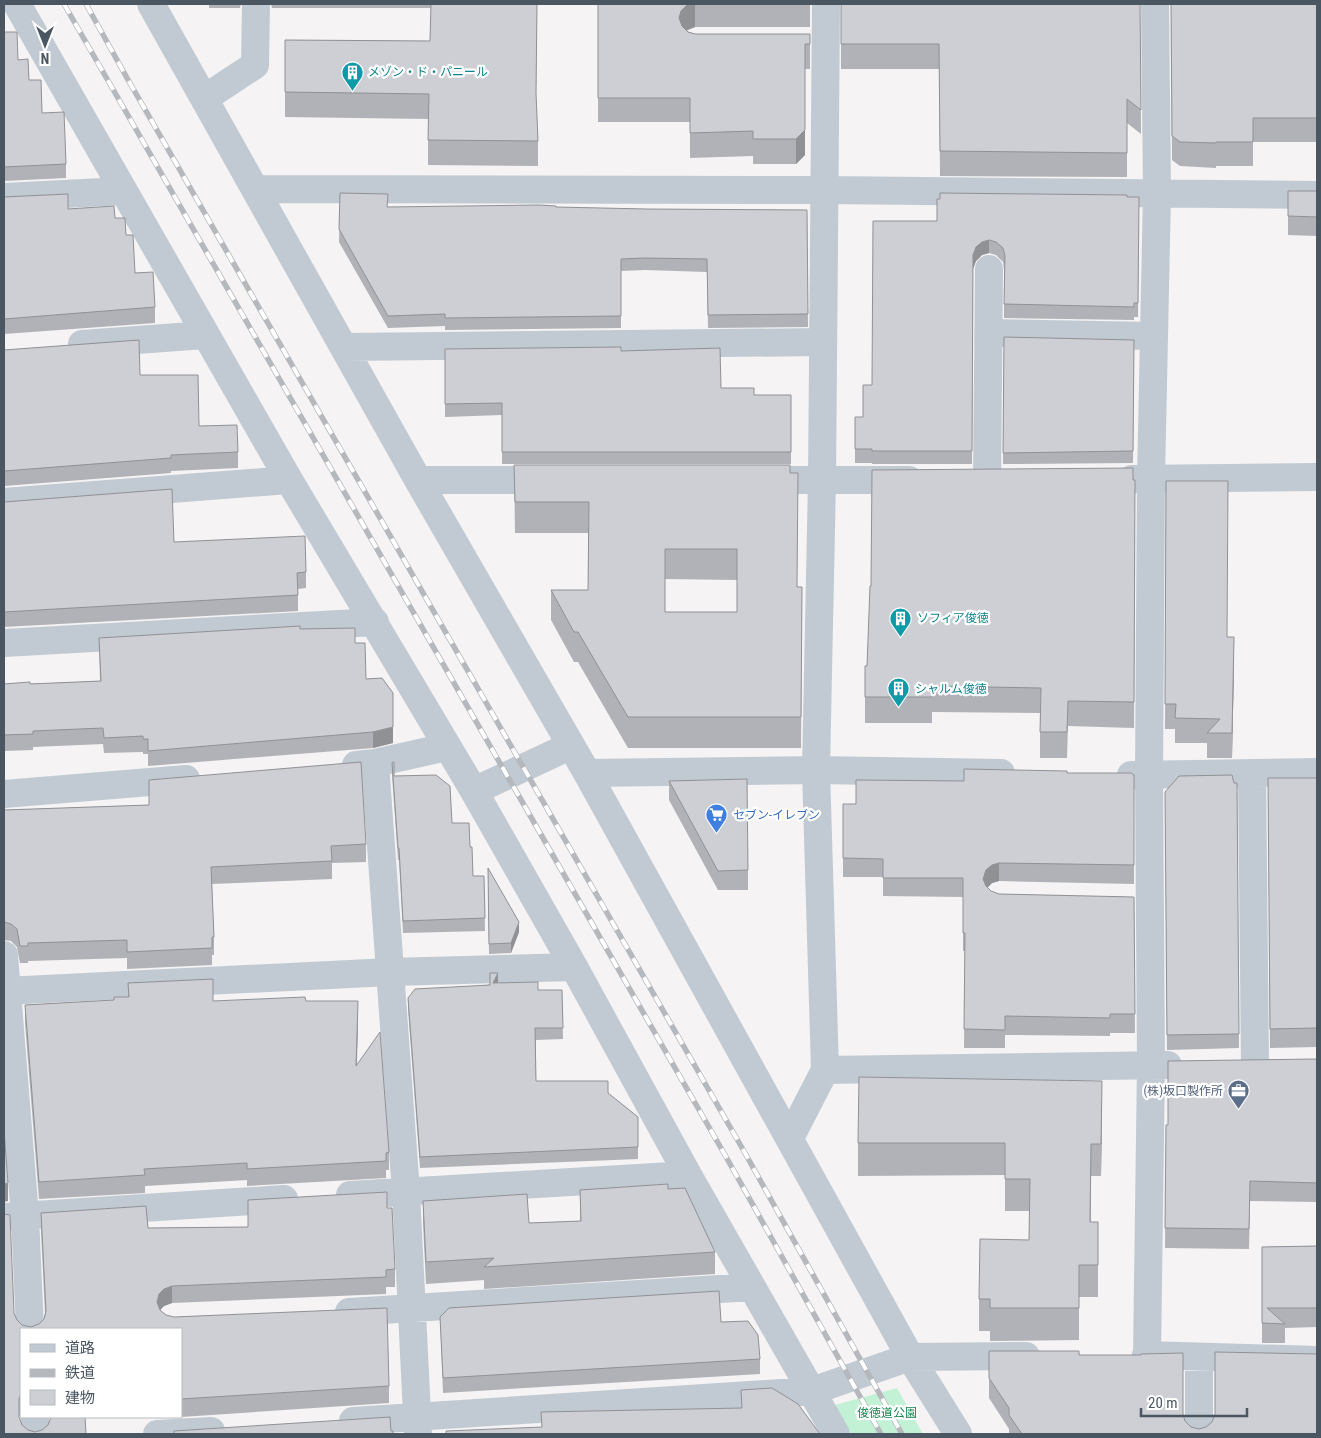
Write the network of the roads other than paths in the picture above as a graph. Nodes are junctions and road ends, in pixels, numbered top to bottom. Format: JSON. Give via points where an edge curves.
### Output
{"nodes":[{"id":1,"x":17,"y":4,"type":"edge"},
{"id":2,"x":151,"y":4,"type":"edge"},
{"id":3,"x":256,"y":4,"type":"edge"},
{"id":4,"x":826,"y":4,"type":"edge"},
{"id":5,"x":1155,"y":4,"type":"edge"},
{"id":6,"x":798,"y":44,"type":"edge"},
{"id":7,"x":825,"y":44,"type":"junction"},
{"id":8,"x":205,"y":98,"type":"junction"},
{"id":9,"x":255,"y":189,"type":"junction"},
{"id":10,"x":825,"y":190,"type":"junction"},
{"id":11,"x":123,"y":191,"type":"junction"},
{"id":12,"x":1157,"y":194,"type":"junction"},
{"id":13,"x":1317,"y":195,"type":"edge"},
{"id":14,"x":4,"y":197,"type":"edge"},
{"id":15,"x":989,"y":269,"type":"dead end"},
{"id":16,"x":989,"y":333,"type":"junction"},
{"id":17,"x":205,"y":335,"type":"junction"},
{"id":18,"x":1154,"y":336,"type":"junction"},
{"id":19,"x":824,"y":342,"type":"junction"},
{"id":20,"x":61,"y":346,"type":"edge"},
{"id":21,"x":344,"y":347,"type":"junction"},
{"id":22,"x":1317,"y":477,"type":"edge"},
{"id":23,"x":1112,"y":479,"type":"edge"},
{"id":24,"x":1150,"y":479,"type":"junction"},
{"id":25,"x":289,"y":480,"type":"junction"},
{"id":26,"x":418,"y":480,"type":"junction"},
{"id":27,"x":576,"y":480,"type":"edge"},
{"id":28,"x":733,"y":480,"type":"edge"},
{"id":29,"x":822,"y":480,"type":"junction"},
{"id":30,"x":929,"y":480,"type":"edge"},
{"id":31,"x":958,"y":480,"type":"edge"},
{"id":32,"x":987,"y":480,"type":"junction"},
{"id":33,"x":1016,"y":480,"type":"edge"},
{"id":34,"x":4,"y":502,"type":"edge"},
{"id":35,"x":375,"y":622,"type":"junction"},
{"id":36,"x":4,"y":642,"type":"edge"},
{"id":37,"x":570,"y":746,"type":"junction"},
{"id":38,"x":447,"y":747,"type":"junction"},
{"id":39,"x":375,"y":763,"type":"junction"},
{"id":40,"x":336,"y":766,"type":"edge"},
{"id":41,"x":816,"y":770,"type":"junction"},
{"id":42,"x":1317,"y":772,"type":"edge"},
{"id":43,"x":587,"y":773,"type":"junction"},
{"id":44,"x":1022,"y":773,"type":"edge"},
{"id":45,"x":1252,"y":773,"type":"junction"},
{"id":46,"x":1110,"y":774,"type":"edge"},
{"id":47,"x":1148,"y":775,"type":"junction"},
{"id":48,"x":209,"y":777,"type":"edge"},
{"id":49,"x":474,"y":791,"type":"junction"},
{"id":50,"x":4,"y":794,"type":"edge"},
{"id":51,"x":1121,"y":899,"type":"edge"},
{"id":52,"x":1150,"y":900,"type":"junction"},
{"id":53,"x":4,"y":955,"type":"edge"},
{"id":54,"x":574,"y":967,"type":"junction"},
{"id":55,"x":390,"y":972,"type":"junction"},
{"id":56,"x":5,"y":991,"type":"edge"},
{"id":57,"x":1189,"y":1065,"type":"edge"},
{"id":58,"x":1227,"y":1065,"type":"edge"},
{"id":59,"x":1150,"y":1066,"type":"junction"},
{"id":60,"x":825,"y":1070,"type":"junction"},
{"id":61,"x":790,"y":1138,"type":"junction"},
{"id":62,"x":688,"y":1175,"type":"junction"},
{"id":63,"x":406,"y":1192,"type":"junction"},
{"id":64,"x":14,"y":1216,"type":"edge"},
{"id":65,"x":752,"y":1287,"type":"junction"},
{"id":66,"x":411,"y":1309,"type":"junction"},
{"id":67,"x":322,"y":1313,"type":"edge"},
{"id":68,"x":30,"y":1328,"type":"edge"},
{"id":69,"x":1048,"y":1356,"type":"edge"},
{"id":70,"x":1117,"y":1356,"type":"edge"},
{"id":71,"x":1147,"y":1356,"type":"junction"},
{"id":72,"x":910,"y":1357,"type":"junction"},
{"id":73,"x":1199,"y":1357,"type":"junction"},
{"id":74,"x":1317,"y":1360,"type":"edge"},
{"id":75,"x":812,"y":1391,"type":"junction"},
{"id":76,"x":34,"y":1418,"type":"edge"},
{"id":77,"x":330,"y":1422,"type":"edge"},
{"id":78,"x":417,"y":1425,"type":"edge"},
{"id":79,"x":234,"y":1429,"type":"edge"},
{"id":80,"x":35,"y":1434,"type":"edge"},
{"id":81,"x":157,"y":1434,"type":"edge"},
{"id":82,"x":836,"y":1434,"type":"edge"},
{"id":83,"x":958,"y":1434,"type":"edge"},
{"id":84,"x":1199,"y":1434,"type":"edge"}],
"edges":[{"from":1,"to":11,"type":"street"},
{"from":2,"to":8,"type":"street"},
{"from":3,"to":8,"type":"street","via":[[255,65]]},
{"from":4,"to":7,"type":"street"},
{"from":5,"to":12,"type":"street"},
{"from":6,"to":7,"type":"street"},
{"from":7,"to":10,"type":"street"},
{"from":8,"to":9,"type":"street"},
{"from":9,"to":10,"type":"street"},
{"from":9,"to":21,"type":"street"},
{"from":10,"to":12,"type":"street"},
{"from":10,"to":19,"type":"street"},
{"from":11,"to":14,"type":"street"},
{"from":11,"to":17,"type":"street"},
{"from":12,"to":13,"type":"street"},
{"from":12,"to":18,"type":"street"},
{"from":15,"to":16,"type":"street"},
{"from":16,"to":18,"type":"street"},
{"from":16,"to":32,"type":"street"},
{"from":17,"to":20,"type":"street"},
{"from":17,"to":25,"type":"street"},
{"from":18,"to":24,"type":"street"},
{"from":19,"to":21,"type":"street"},
{"from":19,"to":29,"type":"street"},
{"from":21,"to":26,"type":"street"},
{"from":22,"to":24,"type":"street"},
{"from":23,"to":24,"type":"street"},
{"from":24,"to":47,"type":"street"},
{"from":25,"to":34,"type":"street"},
{"from":25,"to":35,"type":"street"},
{"from":26,"to":27,"type":"street"},
{"from":26,"to":37,"type":"street"},
{"from":28,"to":29,"type":"street"},
{"from":29,"to":30,"type":"street"},
{"from":29,"to":41,"type":"street"},
{"from":31,"to":32,"type":"street"},
{"from":32,"to":33,"type":"street"},
{"from":35,"to":36,"type":"street"},
{"from":35,"to":38,"type":"street"},
{"from":37,"to":43,"type":"street"},
{"from":37,"to":49,"type":"street"},
{"from":38,"to":39,"type":"street"},
{"from":38,"to":49,"type":"street"},
{"from":39,"to":40,"type":"street"},
{"from":39,"to":55,"type":"street"},
{"from":41,"to":43,"type":"street"},
{"from":41,"to":44,"type":"street"},
{"from":41,"to":60,"type":"street"},
{"from":42,"to":45,"type":"street"},
{"from":43,"to":61,"type":"street"},
{"from":45,"to":47,"type":"street"},
{"from":45,"to":58,"type":"street","via":[[1269,1064]]},
{"from":46,"to":47,"type":"street"},
{"from":47,"to":52,"type":"street"},
{"from":48,"to":50,"type":"street"},
{"from":49,"to":54,"type":"street"},
{"from":51,"to":52,"type":"street"},
{"from":52,"to":59,"type":"street"},
{"from":53,"to":56,"type":"street"},
{"from":54,"to":55,"type":"street"},
{"from":54,"to":62,"type":"street"},
{"from":55,"to":56,"type":"street"},
{"from":55,"to":63,"type":"street"},
{"from":56,"to":64,"type":"street"},
{"from":57,"to":59,"type":"street"},
{"from":59,"to":60,"type":"street"},
{"from":59,"to":71,"type":"street"},
{"from":60,"to":61,"type":"street"},
{"from":61,"to":72,"type":"street"},
{"from":62,"to":63,"type":"street"},
{"from":62,"to":65,"type":"street"},
{"from":63,"to":64,"type":"street"},
{"from":63,"to":66,"type":"street"},
{"from":64,"to":68,"type":"street"},
{"from":65,"to":66,"type":"street"},
{"from":65,"to":75,"type":"street"},
{"from":66,"to":67,"type":"street"},
{"from":66,"to":78,"type":"street"},
{"from":69,"to":72,"type":"street"},
{"from":70,"to":71,"type":"street"},
{"from":71,"to":73,"type":"street"},
{"from":72,"to":75,"type":"street"},
{"from":72,"to":83,"type":"street"},
{"from":73,"to":74,"type":"street"},
{"from":73,"to":84,"type":"street"},
{"from":75,"to":78,"type":"street"},
{"from":75,"to":82,"type":"street"},
{"from":76,"to":80,"type":"street"},
{"from":77,"to":78,"type":"street"},
{"from":79,"to":81,"type":"street"}]}
